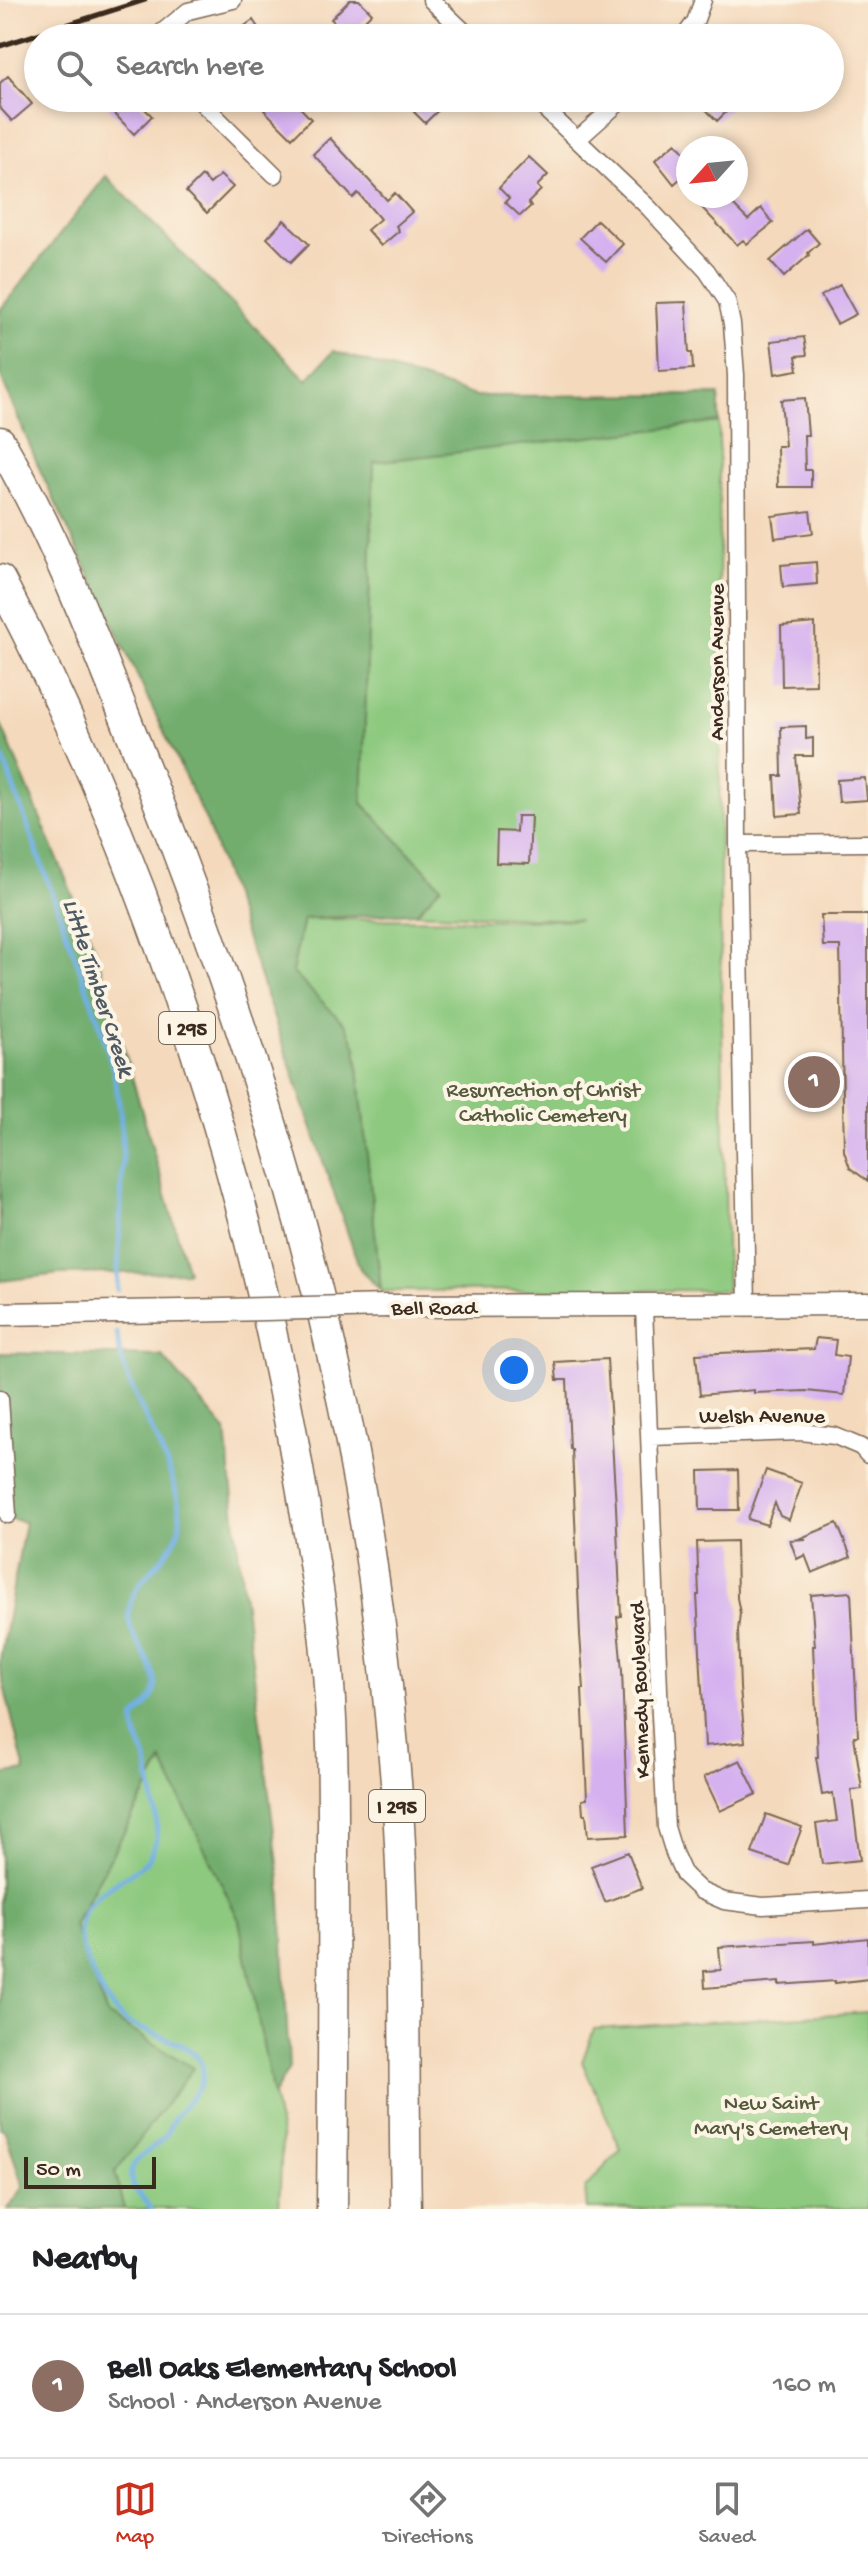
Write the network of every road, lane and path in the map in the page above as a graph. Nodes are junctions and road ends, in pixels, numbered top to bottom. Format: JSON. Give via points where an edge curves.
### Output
{"nodes":[{"id":1,"x":233,"y":0,"type":"edge"},
{"id":2,"x":431,"y":0,"type":"edge"},
{"id":3,"x":703,"y":0,"type":"edge"},
{"id":4,"x":172,"y":24,"type":"edge"},
{"id":5,"x":456,"y":24,"type":"edge"},
{"id":6,"x":694,"y":24,"type":"edge"},
{"id":7,"x":211,"y":112,"type":"edge"},
{"id":8,"x":548,"y":112,"type":"edge"},
{"id":9,"x":608,"y":112,"type":"edge"},
{"id":10,"x":577,"y":140,"type":"junction"},
{"id":11,"x":275,"y":175,"type":"dead end"},
{"id":12,"x":0,"y":442,"type":"edge"},
{"id":13,"x":0,"y":479,"type":"edge"},
{"id":14,"x":0,"y":580,"type":"edge"},
{"id":15,"x":132,"y":735,"type":"junction"},
{"id":16,"x":868,"y":843,"type":"edge"},
{"id":17,"x":738,"y":844,"type":"junction"},
{"id":18,"x":868,"y":1304,"type":"edge"},
{"id":19,"x":747,"y":1305,"type":"junction"},
{"id":20,"x":644,"y":1307,"type":"junction"},
{"id":21,"x":0,"y":1314,"type":"edge"},
{"id":22,"x":0,"y":1399,"type":"edge"},
{"id":23,"x":650,"y":1437,"type":"junction"},
{"id":24,"x":868,"y":1455,"type":"edge"},
{"id":25,"x":8,"y":1515,"type":"dead end"},
{"id":26,"x":868,"y":1900,"type":"edge"},
{"id":27,"x":332,"y":2209,"type":"edge"},
{"id":28,"x":406,"y":2209,"type":"edge"}],
"edges":[{"from":1,"to":4,"type":"street","via":[[188,11]]},
{"from":2,"to":5,"type":"street"},
{"from":3,"to":6,"type":"street"},
{"from":7,"to":11,"type":"street"},
{"from":8,"to":10,"type":"street","name":"Anderson Avenue"},
{"from":9,"to":10,"type":"street"},
{"from":10,"to":17,"type":"street","name":"Anderson Avenue","via":[[649,208],[727,301],[736,375]]},
{"from":12,"to":15,"type":"highway","via":[[64,565]]},
{"from":13,"to":15,"type":"highway","number":"I 295"},
{"from":14,"to":27,"type":"highway","number":"I 295","via":[[110,817],[174,990],[236,1190],[281,1378],[320,1602],[331,1711]]},
{"from":15,"to":28,"type":"highway","number":"I 295","via":[[247,1043],[344,1407],[369,1550],[396,1793]]},
{"from":16,"to":17,"type":"street"},
{"from":17,"to":19,"type":"street","name":"Anderson Avenue"},
{"from":18,"to":19,"type":"street","name":"Bell Road"},
{"from":19,"to":20,"type":"street","name":"Bell Road"},
{"from":20,"to":21,"type":"street","name":"Bell Road","bridge":true},
{"from":20,"to":23,"type":"street","name":"Kennedy Boulevard"},
{"from":22,"to":25,"type":"street"},
{"from":23,"to":24,"type":"street","name":"Welsh Avenue","via":[[801,1432],[835,1436]]},
{"from":23,"to":26,"type":"street","name":"Kennedy Boulevard","via":[[666,1827],[684,1875],[701,1891],[724,1901],[763,1906]]}]}
